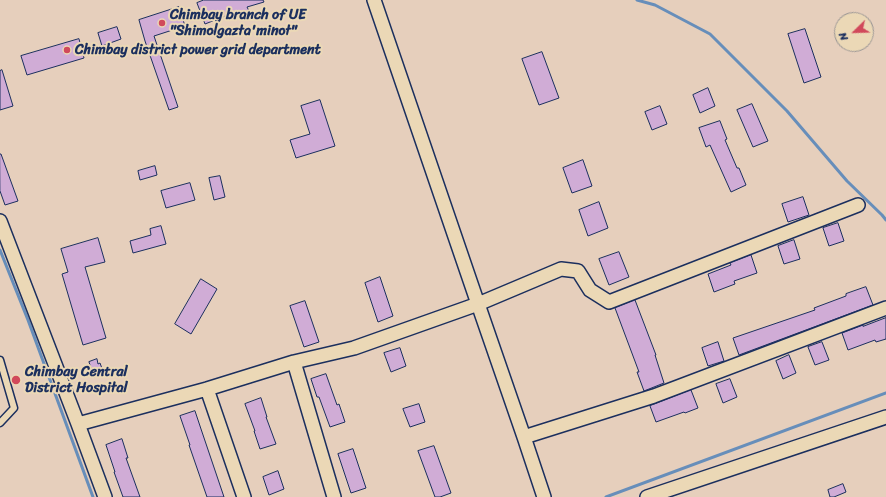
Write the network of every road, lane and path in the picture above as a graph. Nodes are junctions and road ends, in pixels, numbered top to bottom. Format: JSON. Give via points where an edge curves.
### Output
{"nodes":[{"id":1,"x":374,"y":0,"type":"edge"},
{"id":2,"x":858,"y":206,"type":"dead end"},
{"id":3,"x":0,"y":220,"type":"edge"},
{"id":4,"x":478,"y":304,"type":"junction"},
{"id":5,"x":886,"y":308,"type":"edge"},
{"id":6,"x":0,"y":360,"type":"edge"},
{"id":7,"x":294,"y":362,"type":"junction"},
{"id":8,"x":207,"y":389,"type":"junction"},
{"id":9,"x":886,"y":417,"type":"edge"},
{"id":10,"x":0,"y":422,"type":"edge"},
{"id":11,"x":78,"y":424,"type":"junction"},
{"id":12,"x":524,"y":437,"type":"junction"},
{"id":13,"x":105,"y":497,"type":"edge"},
{"id":14,"x":244,"y":497,"type":"edge"},
{"id":15,"x":334,"y":497,"type":"edge"},
{"id":16,"x":544,"y":497,"type":"edge"},
{"id":17,"x":648,"y":497,"type":"edge"}],
"edges":[{"from":1,"to":4,"type":"street"},
{"from":2,"to":4,"type":"street","via":[[609,302],[590,290],[578,271],[560,269]]},
{"from":3,"to":11,"type":"street"},
{"from":4,"to":7,"type":"street","via":[[354,348]]},
{"from":4,"to":12,"type":"street"},
{"from":5,"to":12,"type":"street","via":[[654,396]]},
{"from":6,"to":10,"type":"lane","via":[[14,408]]},
{"from":7,"to":8,"type":"street"},
{"from":7,"to":15,"type":"street"},
{"from":8,"to":11,"type":"street"},
{"from":8,"to":14,"type":"street"},
{"from":9,"to":17,"type":"street"},
{"from":11,"to":13,"type":"street"},
{"from":12,"to":16,"type":"street"}]}
